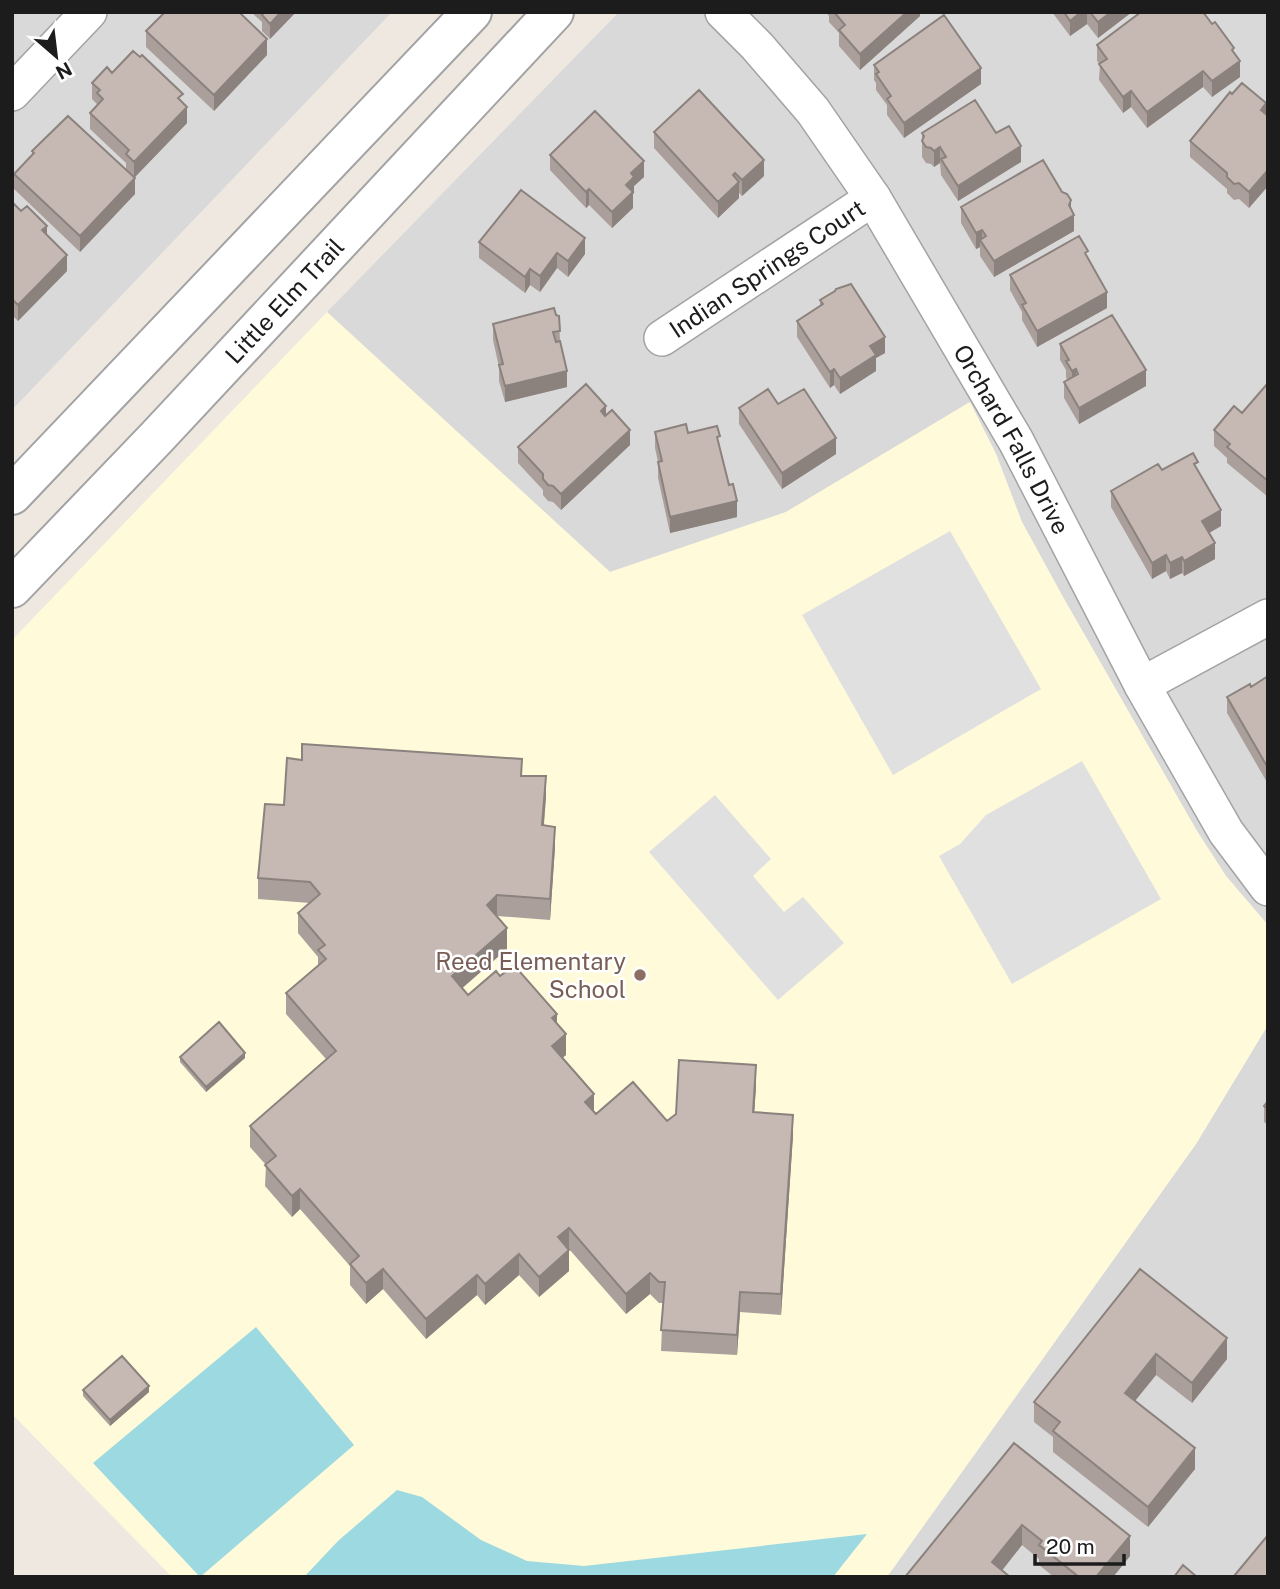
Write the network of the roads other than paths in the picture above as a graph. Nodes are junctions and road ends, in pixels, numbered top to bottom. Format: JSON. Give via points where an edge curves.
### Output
{"nodes":[{"id":1,"x":89,"y":12,"type":"edge"},
{"id":2,"x":472,"y":12,"type":"edge"},
{"id":3,"x":554,"y":12,"type":"edge"},
{"id":4,"x":723,"y":12,"type":"edge"},
{"id":5,"x":12,"y":93,"type":"edge"},
{"id":6,"x":873,"y":198,"type":"junction"},
{"id":7,"x":662,"y":338,"type":"dead end"},
{"id":8,"x":12,"y":495,"type":"edge"},
{"id":9,"x":12,"y":588,"type":"edge"},
{"id":10,"x":1268,"y":617,"type":"edge"},
{"id":11,"x":1142,"y":685,"type":"junction"},
{"id":12,"x":1268,"y":888,"type":"edge"}],
"edges":[{"from":1,"to":5,"type":"street"},
{"from":2,"to":8,"type":"street"},
{"from":3,"to":9,"type":"street","name":"Little Elm Trail"},
{"from":4,"to":6,"type":"street","name":"Orchard Falls Drive","via":[[814,111]]},
{"from":6,"to":7,"type":"street","name":"Indian Springs Court"},
{"from":6,"to":11,"type":"street","name":"Orchard Falls Drive","via":[[1016,441]]},
{"from":10,"to":11,"type":"street"},
{"from":11,"to":12,"type":"street","name":"Orchard Falls Drive","via":[[1226,832]]}]}
